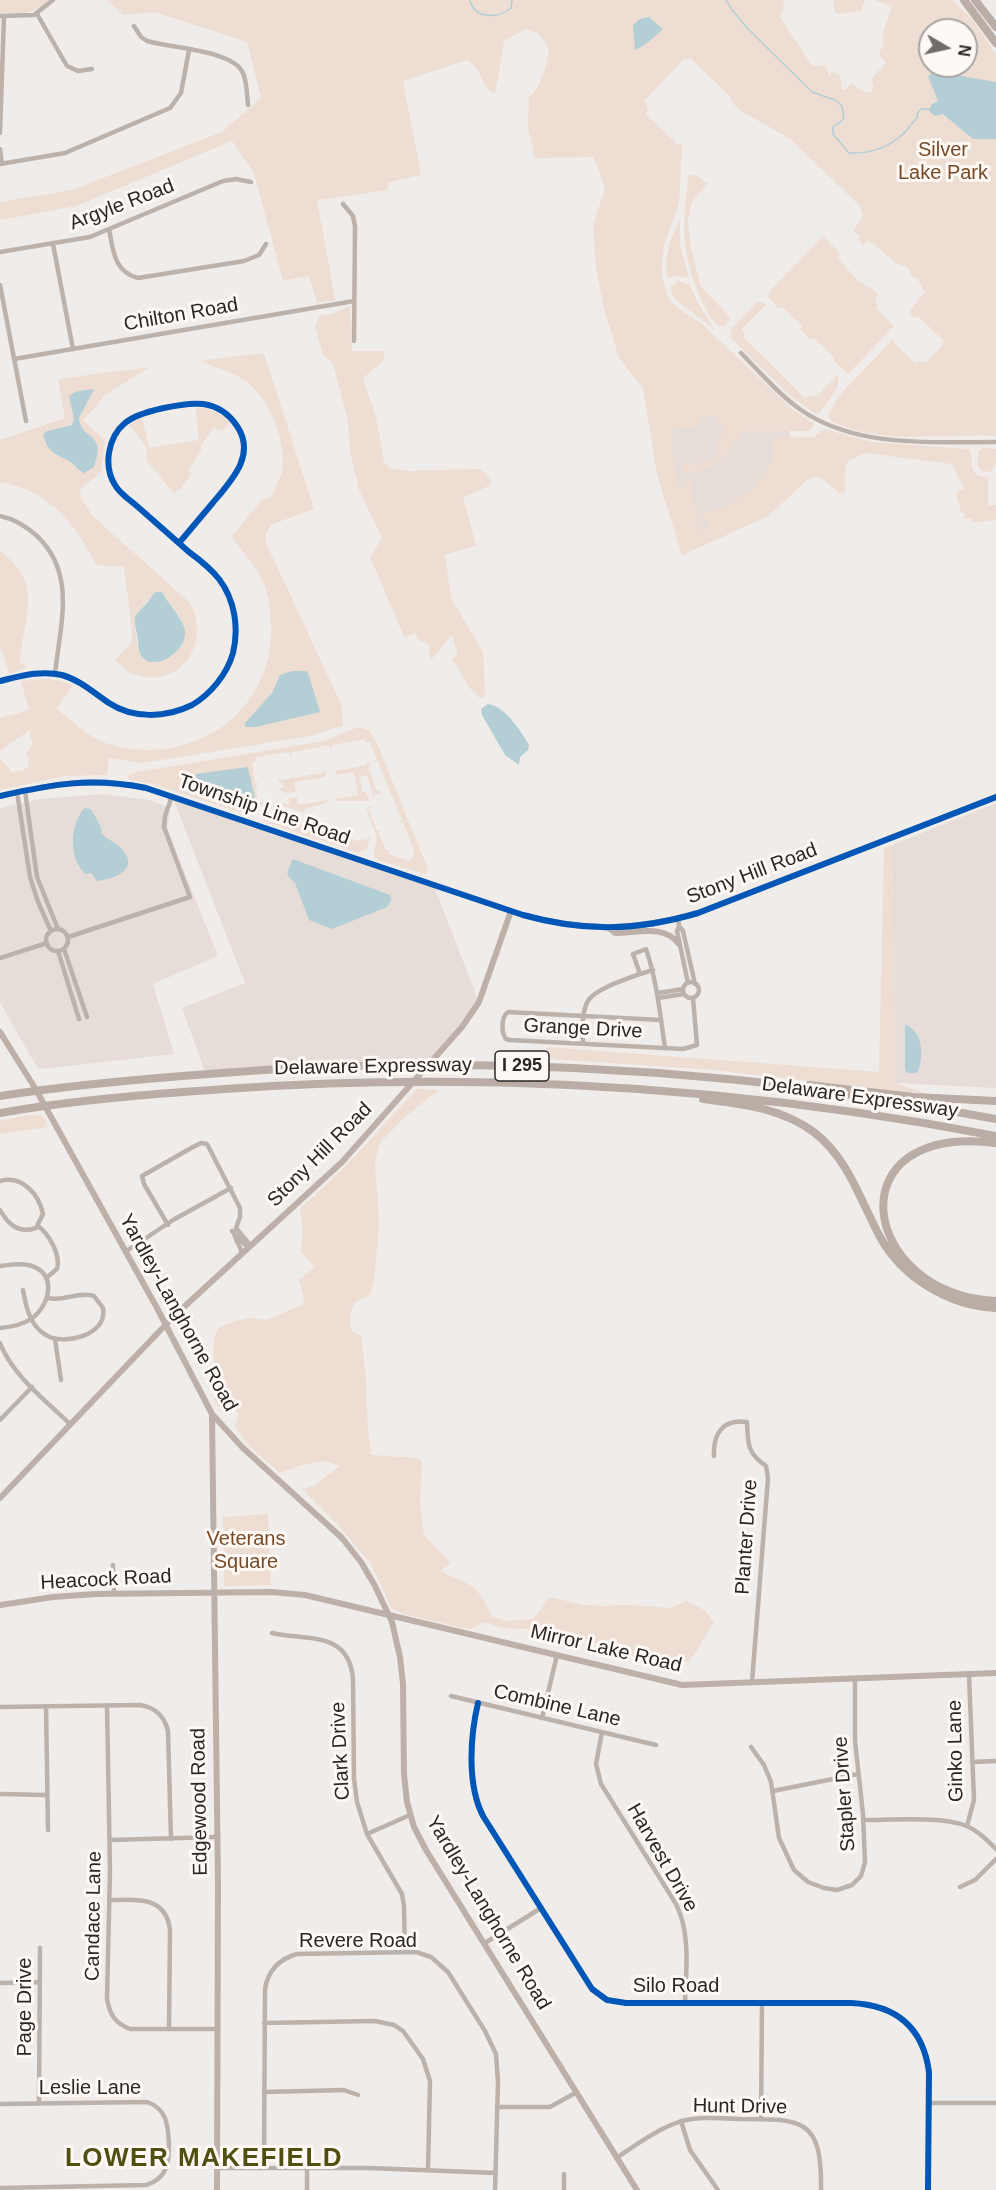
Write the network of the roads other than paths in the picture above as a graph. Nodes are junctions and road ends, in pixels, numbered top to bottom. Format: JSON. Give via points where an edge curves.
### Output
{"nodes":[{"id":1,"x":53,"y":0,"type":"edge"},
{"id":2,"x":963,"y":0,"type":"edge"},
{"id":3,"x":975,"y":0,"type":"edge"},
{"id":4,"x":37,"y":14,"type":"junction"},
{"id":5,"x":2,"y":16,"type":"edge"},
{"id":6,"x":134,"y":26,"type":"dead end"},
{"id":7,"x":996,"y":27,"type":"edge"},
{"id":8,"x":996,"y":43,"type":"edge"},
{"id":9,"x":189,"y":50,"type":"junction"},
{"id":10,"x":92,"y":69,"type":"dead end"},
{"id":11,"x":1,"y":76,"type":"edge"},
{"id":12,"x":248,"y":105,"type":"dead end"},
{"id":13,"x":0,"y":133,"type":"edge"},
{"id":14,"x":0,"y":149,"type":"edge"},
{"id":15,"x":1,"y":164,"type":"edge"},
{"id":16,"x":251,"y":182,"type":"dead end"},
{"id":17,"x":343,"y":204,"type":"dead end"},
{"id":18,"x":109,"y":229,"type":"junction"},
{"id":19,"x":53,"y":244,"type":"junction"},
{"id":20,"x":266,"y":244,"type":"dead end"},
{"id":21,"x":0,"y":252,"type":"edge"},
{"id":22,"x":0,"y":285,"type":"edge"},
{"id":23,"x":1,"y":299,"type":"edge"},
{"id":24,"x":354,"y":301,"type":"junction"},
{"id":25,"x":354,"y":341,"type":"dead end"},
{"id":26,"x":73,"y":349,"type":"junction"},
{"id":27,"x":741,"y":354,"type":"dead end"},
{"id":28,"x":14,"y":359,"type":"junction"},
{"id":29,"x":26,"y":422,"type":"dead end"},
{"id":30,"x":996,"y":442,"type":"edge"},
{"id":31,"x":0,"y":516,"type":"edge"},
{"id":32,"x":179,"y":543,"type":"junction"},
{"id":33,"x":55,"y":674,"type":"junction"},
{"id":34,"x":0,"y":681,"type":"edge"},
{"id":35,"x":24,"y":791,"type":"junction"},
{"id":36,"x":17,"y":792,"type":"junction"},
{"id":37,"x":0,"y":796,"type":"edge"},
{"id":38,"x":172,"y":796,"type":"junction"},
{"id":39,"x":996,"y":796,"type":"edge"},
{"id":40,"x":511,"y":910,"type":"junction"},
{"id":41,"x":679,"y":922,"type":"junction"},
{"id":42,"x":608,"y":928,"type":"junction"},
{"id":43,"x":58,"y":929,"type":"junction"},
{"id":44,"x":51,"y":931,"type":"junction"},
{"id":45,"x":68,"y":937,"type":"junction"},
{"id":46,"x":47,"y":943,"type":"junction"},
{"id":47,"x":679,"y":944,"type":"junction"},
{"id":48,"x":64,"y":949,"type":"junction"},
{"id":49,"x":58,"y":951,"type":"junction"},
{"id":50,"x":0,"y":958,"type":"edge"},
{"id":51,"x":653,"y":970,"type":"junction"},
{"id":52,"x":640,"y":974,"type":"junction"},
{"id":53,"x":688,"y":983,"type":"junction"},
{"id":54,"x":695,"y":984,"type":"junction"},
{"id":55,"x":683,"y":991,"type":"junction"},
{"id":56,"x":658,"y":996,"type":"junction"},
{"id":57,"x":693,"y":998,"type":"junction"},
{"id":58,"x":584,"y":1016,"type":"junction"},
{"id":59,"x":87,"y":1017,"type":"dead end"},
{"id":60,"x":79,"y":1019,"type":"dead end"},
{"id":61,"x":661,"y":1020,"type":"junction"},
{"id":62,"x":0,"y":1032,"type":"edge"},
{"id":63,"x":583,"y":1044,"type":"junction"},
{"id":64,"x":665,"y":1048,"type":"junction"},
{"id":65,"x":471,"y":1081,"type":"junction"},
{"id":66,"x":773,"y":1084,"type":"junction"},
{"id":67,"x":0,"y":1096,"type":"edge"},
{"id":68,"x":996,"y":1101,"type":"edge"},
{"id":69,"x":0,"y":1113,"type":"edge"},
{"id":70,"x":996,"y":1119,"type":"edge"},
{"id":71,"x":996,"y":1136,"type":"edge"},
{"id":72,"x":996,"y":1143,"type":"edge"},
{"id":73,"x":0,"y":1181,"type":"edge"},
{"id":74,"x":231,"y":1188,"type":"junction"},
{"id":75,"x":0,"y":1210,"type":"edge"},
{"id":76,"x":168,"y":1225,"type":"junction"},
{"id":77,"x":38,"y":1226,"type":"junction"},
{"id":78,"x":234,"y":1230,"type":"junction"},
{"id":79,"x":249,"y":1247,"type":"junction"},
{"id":80,"x":125,"y":1251,"type":"junction"},
{"id":81,"x":242,"y":1254,"type":"junction"},
{"id":82,"x":0,"y":1266,"type":"edge"},
{"id":83,"x":49,"y":1276,"type":"junction"},
{"id":84,"x":23,"y":1290,"type":"dead end"},
{"id":85,"x":48,"y":1298,"type":"junction"},
{"id":86,"x":996,"y":1301,"type":"edge"},
{"id":87,"x":996,"y":1308,"type":"edge"},
{"id":88,"x":32,"y":1319,"type":"junction"},
{"id":89,"x":166,"y":1324,"type":"junction"},
{"id":90,"x":0,"y":1328,"type":"edge"},
{"id":91,"x":55,"y":1339,"type":"junction"},
{"id":92,"x":0,"y":1343,"type":"edge"},
{"id":93,"x":61,"y":1380,"type":"dead end"},
{"id":94,"x":32,"y":1387,"type":"junction"},
{"id":95,"x":0,"y":1410,"type":"edge"},
{"id":96,"x":5,"y":1414,"type":"junction"},
{"id":97,"x":212,"y":1414,"type":"junction"},
{"id":98,"x":0,"y":1420,"type":"edge"},
{"id":99,"x":70,"y":1424,"type":"junction"},
{"id":100,"x":714,"y":1456,"type":"dead end"},
{"id":101,"x":0,"y":1498,"type":"edge"},
{"id":102,"x":113,"y":1565,"type":"dead end"},
{"id":103,"x":214,"y":1593,"type":"junction"},
{"id":104,"x":114,"y":1594,"type":"junction"},
{"id":105,"x":0,"y":1605,"type":"edge"},
{"id":106,"x":389,"y":1616,"type":"junction"},
{"id":107,"x":272,"y":1633,"type":"dead end"},
{"id":108,"x":557,"y":1655,"type":"junction"},
{"id":109,"x":996,"y":1673,"type":"edge"},
{"id":110,"x":969,"y":1675,"type":"junction"},
{"id":111,"x":855,"y":1679,"type":"junction"},
{"id":112,"x":752,"y":1682,"type":"junction"},
{"id":113,"x":451,"y":1696,"type":"dead end"},
{"id":114,"x":478,"y":1703,"type":"junction"},
{"id":115,"x":107,"y":1705,"type":"junction"},
{"id":116,"x":46,"y":1706,"type":"junction"},
{"id":117,"x":0,"y":1707,"type":"edge"},
{"id":118,"x":542,"y":1718,"type":"junction"},
{"id":119,"x":602,"y":1732,"type":"junction"},
{"id":120,"x":656,"y":1745,"type":"dead end"},
{"id":121,"x":752,"y":1747,"type":"dead end"},
{"id":122,"x":996,"y":1761,"type":"edge"},
{"id":123,"x":972,"y":1762,"type":"junction"},
{"id":124,"x":858,"y":1774,"type":"junction"},
{"id":125,"x":773,"y":1791,"type":"junction"},
{"id":126,"x":0,"y":1794,"type":"edge"},
{"id":127,"x":47,"y":1794,"type":"junction"},
{"id":128,"x":410,"y":1815,"type":"junction"},
{"id":129,"x":864,"y":1820,"type":"junction"},
{"id":130,"x":967,"y":1826,"type":"junction"},
{"id":131,"x":48,"y":1830,"type":"dead end"},
{"id":132,"x":367,"y":1834,"type":"junction"},
{"id":133,"x":216,"y":1837,"type":"junction"},
{"id":134,"x":171,"y":1839,"type":"junction"},
{"id":135,"x":110,"y":1840,"type":"junction"},
{"id":136,"x":996,"y":1849,"type":"edge"},
{"id":137,"x":996,"y":1859,"type":"edge"},
{"id":138,"x":960,"y":1887,"type":"dead end"},
{"id":139,"x":110,"y":1900,"type":"junction"},
{"id":140,"x":541,"y":1908,"type":"junction"},
{"id":141,"x":484,"y":1943,"type":"junction"},
{"id":142,"x":40,"y":1948,"type":"dead end"},
{"id":143,"x":405,"y":1952,"type":"junction"},
{"id":144,"x":40,"y":1982,"type":"junction"},
{"id":145,"x":0,"y":1983,"type":"edge"},
{"id":146,"x":686,"y":2003,"type":"junction"},
{"id":147,"x":762,"y":2003,"type":"junction"},
{"id":148,"x":264,"y":2023,"type":"junction"},
{"id":149,"x":169,"y":2029,"type":"junction"},
{"id":150,"x":218,"y":2029,"type":"junction"},
{"id":151,"x":264,"y":2092,"type":"junction"},
{"id":152,"x":577,"y":2092,"type":"junction"},
{"id":153,"x":358,"y":2095,"type":"dead end"},
{"id":154,"x":39,"y":2103,"type":"junction"},
{"id":155,"x":929,"y":2103,"type":"junction"},
{"id":156,"x":996,"y":2103,"type":"edge"},
{"id":157,"x":0,"y":2104,"type":"edge"},
{"id":158,"x":497,"y":2107,"type":"junction"},
{"id":159,"x":762,"y":2119,"type":"junction"},
{"id":160,"x":681,"y":2121,"type":"junction"},
{"id":161,"x":616,"y":2157,"type":"junction"},
{"id":162,"x":217,"y":2168,"type":"junction"},
{"id":163,"x":264,"y":2168,"type":"junction"},
{"id":164,"x":307,"y":2168,"type":"junction"},
{"id":165,"x":428,"y":2170,"type":"junction"},
{"id":166,"x":496,"y":2173,"type":"junction"},
{"id":167,"x":564,"y":2174,"type":"dead end"},
{"id":168,"x":0,"y":2188,"type":"edge"},
{"id":169,"x":217,"y":2190,"type":"edge"},
{"id":170,"x":307,"y":2190,"type":"edge"},
{"id":171,"x":495,"y":2190,"type":"edge"},
{"id":172,"x":564,"y":2190,"type":"edge"},
{"id":173,"x":637,"y":2190,"type":"edge"},
{"id":174,"x":718,"y":2190,"type":"edge"},
{"id":175,"x":821,"y":2190,"type":"edge"},
{"id":176,"x":928,"y":2190,"type":"edge"}],
"edges":[{"from":1,"to":4,"type":"street"},
{"from":2,"to":8,"type":"highway"},
{"from":3,"to":7,"type":"highway"},
{"from":4,"to":5,"type":"street"},
{"from":4,"to":10,"type":"street","via":[[66,66],[78,71]]},
{"from":5,"to":11,"type":"street"},
{"from":6,"to":9,"type":"street","via":[[147,41]]},
{"from":9,"to":12,"type":"street","via":[[236,63],[244,76]]},
{"from":9,"to":15,"type":"street","via":[[181,93],[166,111],[65,153]]},
{"from":11,"to":13,"type":"street"},
{"from":14,"to":15,"type":"street"},
{"from":16,"to":18,"type":"street","name":"Argyle Road","via":[[223,181]]},
{"from":17,"to":24,"type":"street","via":[[353,216],[355,226]]},
{"from":18,"to":19,"type":"street","name":"Argyle Road"},
{"from":18,"to":20,"type":"street","via":[[119,266],[138,278],[244,261],[259,255]]},
{"from":19,"to":21,"type":"street","name":"Argyle Road"},
{"from":19,"to":26,"type":"street"},
{"from":22,"to":23,"type":"street"},
{"from":23,"to":28,"type":"street"},
{"from":24,"to":25,"type":"street"},
{"from":24,"to":26,"type":"street","name":"Chilton Road"},
{"from":26,"to":28,"type":"street","name":"Chilton Road"},
{"from":27,"to":30,"type":"street","via":[[798,408],[846,432],[894,440]]},
{"from":28,"to":29,"type":"street"},
{"from":31,"to":33,"type":"street","via":[[35,534],[55,559],[61,575],[63,603]]},
{"from":32,"to":32,"type":"street","via":[[115,486],[108,459],[110,446],[122,425],[132,418],[204,404],[232,419],[243,437],[243,455],[234,477]]},
{"from":32,"to":33,"type":"street","via":[[220,580],[235,616],[232,656],[210,691],[179,710],[143,714],[116,707],[73,679]]},
{"from":33,"to":34,"type":"street","via":[[36,673]]},
{"from":35,"to":36,"type":"street","name":"Township Line Road"},
{"from":35,"to":38,"type":"street","name":"Township Line Road","via":[[62,783],[98,782],[137,786]]},
{"from":35,"to":43,"type":"street","via":[[37,878]]},
{"from":36,"to":37,"type":"street","name":"Township Line Road"},
{"from":36,"to":44,"type":"street","via":[[30,877]]},
{"from":38,"to":40,"type":"street","name":"Township Line Road"},
{"from":38,"to":45,"type":"street","via":[[164,827],[190,897]]},
{"from":39,"to":41,"type":"street","name":"Stony Hill Road"},
{"from":40,"to":42,"type":"street","name":"Stony Hill Road","via":[[563,924]]},
{"from":40,"to":79,"type":"street","name":"Stony Hill Road","via":[[470,1018],[342,1162]]},
{"from":41,"to":42,"type":"street","name":"Stony Hill Road"},
{"from":41,"to":47,"type":"street"},
{"from":41,"to":54,"type":"street"},
{"from":42,"to":47,"type":"street","via":[[615,933],[668,934]]},
{"from":43,"to":44,"type":"street"},
{"from":43,"to":45,"type":"street"},
{"from":44,"to":46,"type":"street"},
{"from":45,"to":48,"type":"street"},
{"from":46,"to":49,"type":"street","via":[[50,949]]},
{"from":46,"to":50,"type":"street"},
{"from":47,"to":53,"type":"street"},
{"from":48,"to":49,"type":"street"},
{"from":48,"to":59,"type":"street"},
{"from":49,"to":60,"type":"street"},
{"from":51,"to":52,"type":"street"},
{"from":51,"to":52,"type":"street","via":[[646,949],[633,954]]},
{"from":51,"to":56,"type":"street"},
{"from":52,"to":58,"type":"street","via":[[597,992],[588,999]]},
{"from":53,"to":54,"type":"street"},
{"from":53,"to":55,"type":"street"},
{"from":54,"to":57,"type":"street","via":[[698,993]]},
{"from":55,"to":56,"type":"street"},
{"from":55,"to":57,"type":"street"},
{"from":56,"to":61,"type":"street"},
{"from":57,"to":64,"type":"street","name":"Grange Drive","via":[[697,1045]]},
{"from":58,"to":61,"type":"street","name":"Grange Drive"},
{"from":58,"to":63,"type":"street"},
{"from":58,"to":63,"type":"street","name":"Grange Drive","via":[[508,1012],[503,1035],[506,1039]]},
{"from":61,"to":64,"type":"street"},
{"from":62,"to":80,"type":"street","name":"Yardley-Langhorne Road"},
{"from":63,"to":64,"type":"street","name":"Grange Drive"},
{"from":65,"to":69,"type":"highway","name":"Delaware Expressway","number":"I 295","via":[[279,1085],[55,1104]]},
{"from":65,"to":71,"type":"highway","name":"Delaware Expressway","number":"I 295","via":[[577,1084],[735,1096]]},
{"from":65,"to":87,"type":"highway","via":[[665,1095],[757,1107],[783,1115],[804,1126],[835,1152],[882,1240],[912,1275],[959,1302]]},
{"from":66,"to":67,"type":"highway","name":"Delaware Expressway","number":"I 295","via":[[612,1070],[414,1065],[216,1073]]},
{"from":66,"to":68,"type":"highway"},
{"from":66,"to":70,"type":"highway","name":"Delaware Expressway","number":"I 295"},
{"from":72,"to":86,"type":"highway","via":[[946,1142],[917,1152],[891,1178],[883,1206],[890,1239],[917,1270],[956,1293]]},
{"from":73,"to":77,"type":"street","via":[[15,1180],[29,1188],[42,1210]]},
{"from":74,"to":76,"type":"street"},
{"from":74,"to":76,"type":"street","via":[[207,1144],[201,1143],[149,1171],[142,1176],[144,1184]]},
{"from":74,"to":78,"type":"street","via":[[240,1213]]},
{"from":75,"to":77,"type":"street","via":[[14,1227],[27,1230]]},
{"from":76,"to":80,"type":"street"},
{"from":77,"to":83,"type":"street","via":[[58,1257],[58,1266]]},
{"from":78,"to":79,"type":"street"},
{"from":78,"to":81,"type":"street"},
{"from":79,"to":81,"type":"street","name":"Stony Hill Road"},
{"from":80,"to":89,"type":"street","name":"Yardley-Langhorne Road"},
{"from":81,"to":89,"type":"street","name":"Stony Hill Road"},
{"from":82,"to":83,"type":"street","via":[[28,1265]]},
{"from":83,"to":85,"type":"street"},
{"from":84,"to":88,"type":"street"},
{"from":85,"to":88,"type":"street"},
{"from":85,"to":91,"type":"street","via":[[90,1294],[104,1312],[92,1333]]},
{"from":88,"to":90,"type":"street"},
{"from":88,"to":91,"type":"street","via":[[43,1334]]},
{"from":89,"to":97,"type":"street","name":"Yardley-Langhorne Road"},
{"from":89,"to":99,"type":"street","name":"Stony Hill Road"},
{"from":91,"to":93,"type":"street"},
{"from":92,"to":94,"type":"street","via":[[12,1366]]},
{"from":94,"to":96,"type":"street"},
{"from":94,"to":99,"type":"street"},
{"from":95,"to":96,"type":"street"},
{"from":96,"to":98,"type":"street"},
{"from":97,"to":103,"type":"street","name":"Edgewood Road"},
{"from":97,"to":106,"type":"street","name":"Yardley-Langhorne Road","via":[[243,1448],[342,1538],[368,1572]]},
{"from":99,"to":101,"type":"street","name":"Stony Hill Road"},
{"from":100,"to":112,"type":"street","name":"Planter Drive","via":[[717,1432],[747,1422],[748,1446],[766,1466]]},
{"from":102,"to":104,"type":"street"},
{"from":103,"to":104,"type":"street","name":"Heacock Road"},
{"from":103,"to":106,"type":"street","name":"Mirror Lake Road","via":[[305,1594]]},
{"from":103,"to":133,"type":"street","name":"Edgewood Road"},
{"from":104,"to":105,"type":"street","name":"Heacock Road"},
{"from":106,"to":108,"type":"street","name":"Mirror Lake Road"},
{"from":106,"to":128,"type":"street","name":"Yardley-Langhorne Road","via":[[403,1676],[405,1786]]},
{"from":107,"to":132,"type":"street","name":"Clark Drive","via":[[325,1640],[340,1649],[351,1664],[355,1792]]},
{"from":108,"to":112,"type":"street","name":"Mirror Lake Road","via":[[682,1685]]},
{"from":108,"to":118,"type":"street"},
{"from":109,"to":110,"type":"street","name":"Mirror Lake Road"},
{"from":110,"to":111,"type":"street","name":"Mirror Lake Road"},
{"from":110,"to":123,"type":"street","name":"Ginko Lane"},
{"from":111,"to":112,"type":"street","name":"Mirror Lake Road"},
{"from":111,"to":124,"type":"street","name":"Stapler Drive"},
{"from":113,"to":114,"type":"street","name":"Combine Lane"},
{"from":114,"to":118,"type":"street","name":"Combine Lane"},
{"from":114,"to":140,"type":"street","name":"Silo Road","via":[[473,1731],[472,1780],[476,1800]]},
{"from":115,"to":116,"type":"street"},
{"from":115,"to":134,"type":"street","via":[[146,1706],[156,1710],[165,1721]]},
{"from":115,"to":135,"type":"street","name":"Candace Lane"},
{"from":116,"to":117,"type":"street"},
{"from":116,"to":127,"type":"street"},
{"from":118,"to":119,"type":"street","name":"Combine Lane"},
{"from":119,"to":120,"type":"street","name":"Combine Lane"},
{"from":119,"to":146,"type":"street","name":"Harvest Drive","via":[[596,1764],[601,1784],[683,1920]]},
{"from":121,"to":125,"type":"street","name":"Stapler Drive","via":[[764,1765]]},
{"from":122,"to":123,"type":"street"},
{"from":123,"to":130,"type":"street","name":"Ginko Lane","via":[[973,1809]]},
{"from":124,"to":125,"type":"street"},
{"from":124,"to":129,"type":"street","name":"Stapler Drive"},
{"from":125,"to":129,"type":"street","name":"Stapler Drive","via":[[783,1850],[798,1875],[815,1885],[842,1889],[859,1878],[865,1862]]},
{"from":126,"to":127,"type":"street"},
{"from":127,"to":131,"type":"street"},
{"from":128,"to":132,"type":"street"},
{"from":128,"to":141,"type":"street","name":"Yardley-Langhorne Road","via":[[426,1850]]},
{"from":129,"to":130,"type":"street","via":[[943,1821]]},
{"from":130,"to":136,"type":"street"},
{"from":132,"to":143,"type":"street","name":"Clark Drive","via":[[403,1898]]},
{"from":133,"to":134,"type":"street"},
{"from":133,"to":150,"type":"street","name":"Edgewood Road"},
{"from":134,"to":135,"type":"street"},
{"from":135,"to":139,"type":"street","name":"Candace Lane"},
{"from":137,"to":138,"type":"street","via":[[975,1880]]},
{"from":139,"to":149,"type":"street","via":[[153,1903],[168,1919]]},
{"from":139,"to":149,"type":"street","name":"Candace Lane","via":[[109,2010],[117,2023],[130,2029]]},
{"from":140,"to":141,"type":"street"},
{"from":140,"to":146,"type":"street","name":"Silo Road","via":[[597,1994],[616,2002]]},
{"from":141,"to":152,"type":"street","name":"Yardley-Langhorne Road"},
{"from":142,"to":144,"type":"street","name":"Page Drive"},
{"from":143,"to":148,"type":"street","name":"Revere Road","via":[[297,1954],[284,1959],[273,1968],[266,1984]]},
{"from":143,"to":158,"type":"street","name":"Revere Road","via":[[426,1955],[442,1966],[485,2031],[497,2061]]},
{"from":144,"to":145,"type":"street"},
{"from":144,"to":154,"type":"street","name":"Page Drive"},
{"from":146,"to":147,"type":"street","name":"Silo Road"},
{"from":147,"to":155,"type":"street","name":"Silo Road","via":[[864,2004],[896,2015],[917,2036],[926,2055]]},
{"from":147,"to":159,"type":"street"},
{"from":148,"to":151,"type":"street","name":"Revere Road"},
{"from":148,"to":165,"type":"street","via":[[375,2021],[404,2031],[429,2073]]},
{"from":149,"to":150,"type":"street","name":"Candace Lane"},
{"from":150,"to":162,"type":"street","name":"Edgewood Road"},
{"from":151,"to":153,"type":"street","via":[[344,2090]]},
{"from":151,"to":163,"type":"street","name":"Revere Road"},
{"from":152,"to":158,"type":"street","via":[[550,2107]]},
{"from":152,"to":161,"type":"street","name":"Yardley-Langhorne Road"},
{"from":154,"to":157,"type":"street","name":"Leslie Lane"},
{"from":154,"to":168,"type":"street","name":"Leslie Lane","via":[[138,2101],[159,2108],[167,2121],[167,2168],[146,2185]]},
{"from":155,"to":156,"type":"street"},
{"from":155,"to":176,"type":"street","name":"Silo Road"},
{"from":158,"to":166,"type":"street","name":"Revere Road"},
{"from":159,"to":160,"type":"street","name":"Hunt Drive"},
{"from":159,"to":175,"type":"street","name":"Hunt Drive","via":[[792,2121],[811,2134],[821,2155]]},
{"from":160,"to":161,"type":"street","name":"Hunt Drive"},
{"from":160,"to":174,"type":"street","via":[[690,2150]]},
{"from":161,"to":173,"type":"street","name":"Yardley-Langhorne Road"},
{"from":162,"to":163,"type":"street"},
{"from":162,"to":169,"type":"street","name":"Edgewood Road"},
{"from":163,"to":164,"type":"street"},
{"from":164,"to":165,"type":"street"},
{"from":164,"to":170,"type":"street"},
{"from":165,"to":166,"type":"street"},
{"from":166,"to":171,"type":"street","name":"Revere Road"},
{"from":167,"to":172,"type":"street"}]}
